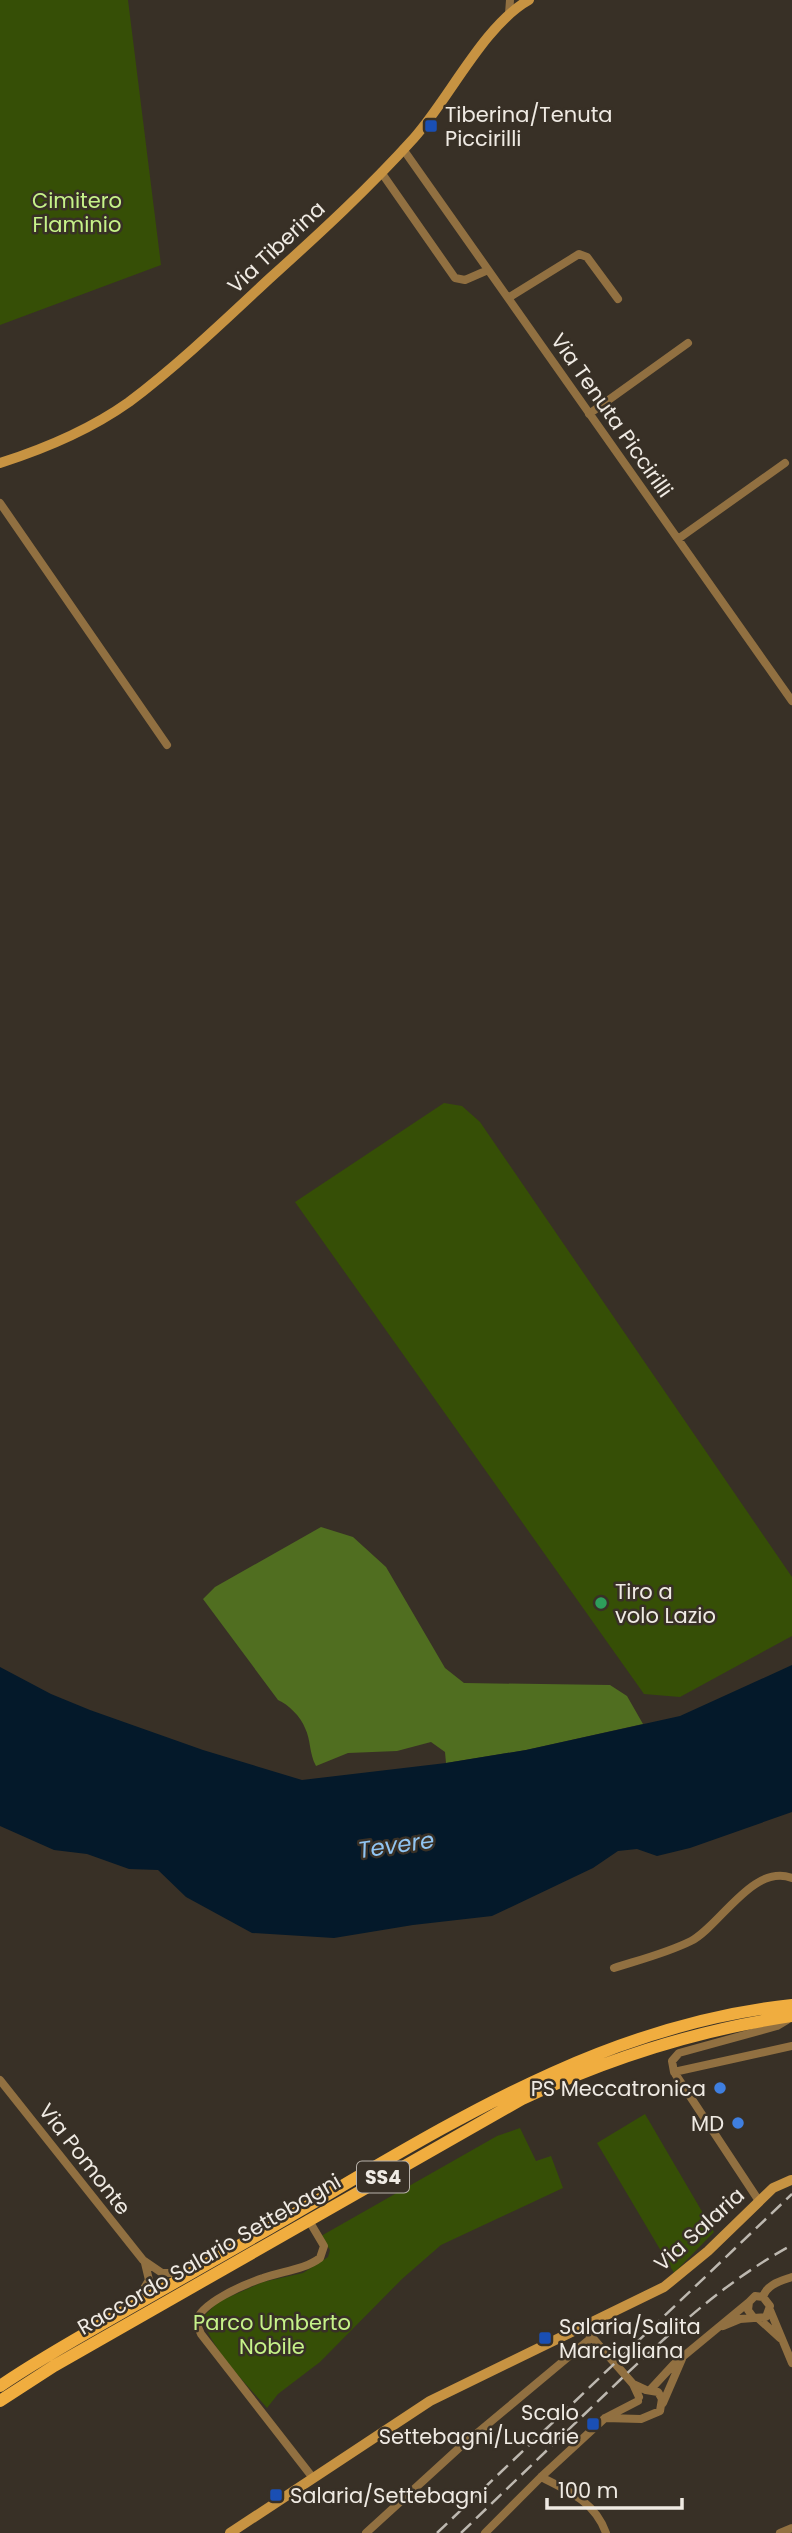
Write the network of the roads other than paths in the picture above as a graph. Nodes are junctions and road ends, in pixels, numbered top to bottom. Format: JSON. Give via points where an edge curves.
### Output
{"nodes":[{"id":1,"x":510,"y":0,"type":"edge"},
{"id":2,"x":529,"y":0,"type":"edge"},
{"id":3,"x":509,"y":14,"type":"junction"},
{"id":4,"x":403,"y":149,"type":"junction"},
{"id":5,"x":381,"y":172,"type":"junction"},
{"id":6,"x":488,"y":270,"type":"junction"},
{"id":7,"x":508,"y":298,"type":"junction"},
{"id":8,"x":618,"y":299,"type":"dead end"},
{"id":9,"x":688,"y":344,"type":"dead end"},
{"id":10,"x":589,"y":414,"type":"junction"},
{"id":11,"x":0,"y":463,"type":"edge"},
{"id":12,"x":785,"y":463,"type":"dead end"},
{"id":13,"x":0,"y":503,"type":"edge"},
{"id":14,"x":678,"y":539,"type":"junction"},
{"id":15,"x":792,"y":701,"type":"edge"},
{"id":16,"x":167,"y":745,"type":"dead end"},
{"id":17,"x":792,"y":1878,"type":"edge"},
{"id":18,"x":614,"y":1968,"type":"dead end"},
{"id":19,"x":792,"y":2005,"type":"edge"},
{"id":20,"x":792,"y":2016,"type":"edge"},
{"id":21,"x":792,"y":2046,"type":"edge"},
{"id":22,"x":674,"y":2072,"type":"junction"},
{"id":23,"x":0,"y":2080,"type":"edge"},
{"id":24,"x":791,"y":2180,"type":"edge"},
{"id":25,"x":759,"y":2201,"type":"junction"},
{"id":26,"x":308,"y":2219,"type":"junction"},
{"id":27,"x":143,"y":2260,"type":"junction"},
{"id":28,"x":190,"y":2273,"type":"junction"},
{"id":29,"x":792,"y":2277,"type":"edge"},
{"id":30,"x":764,"y":2297,"type":"junction"},
{"id":31,"x":749,"y":2302,"type":"junction"},
{"id":32,"x":132,"y":2307,"type":"junction"},
{"id":33,"x":770,"y":2310,"type":"junction"},
{"id":34,"x":756,"y":2318,"type":"junction"},
{"id":35,"x":583,"y":2327,"type":"junction"},
{"id":36,"x":720,"y":2327,"type":"junction"},
{"id":37,"x":591,"y":2338,"type":"junction"},
{"id":38,"x":780,"y":2338,"type":"junction"},
{"id":39,"x":682,"y":2360,"type":"junction"},
{"id":40,"x":792,"y":2363,"type":"edge"},
{"id":41,"x":633,"y":2384,"type":"junction"},
{"id":42,"x":0,"y":2386,"type":"edge"},
{"id":43,"x":648,"y":2390,"type":"junction"},
{"id":44,"x":638,"y":2399,"type":"junction"},
{"id":45,"x":0,"y":2401,"type":"edge"},
{"id":46,"x":663,"y":2403,"type":"junction"},
{"id":47,"x":648,"y":2414,"type":"junction"},
{"id":48,"x":605,"y":2418,"type":"junction"},
{"id":49,"x":541,"y":2477,"type":"junction"},
{"id":50,"x":313,"y":2478,"type":"junction"},
{"id":51,"x":792,"y":2528,"type":"edge"},
{"id":52,"x":230,"y":2533,"type":"edge"},
{"id":53,"x":366,"y":2533,"type":"edge"},
{"id":54,"x":485,"y":2533,"type":"edge"},
{"id":55,"x":606,"y":2533,"type":"edge"},
{"id":56,"x":780,"y":2533,"type":"edge"}],
"edges":[{"from":1,"to":3,"type":"street"},
{"from":2,"to":3,"type":"main road","name":"Via Tiberina"},
{"from":3,"to":4,"type":"main road","name":"Via Tiberina"},
{"from":4,"to":5,"type":"main road","name":"Via Tiberina"},
{"from":4,"to":6,"type":"street","name":"Via Tenuta Piccirilli"},
{"from":5,"to":6,"type":"street","via":[[454,278],[465,280]]},
{"from":5,"to":11,"type":"main road","name":"Via Tiberina","via":[[237,309],[128,402],[50,445]]},
{"from":6,"to":7,"type":"street","name":"Via Tenuta Piccirilli"},
{"from":7,"to":8,"type":"street","via":[[579,254],[587,257]]},
{"from":7,"to":10,"type":"street","name":"Via Tenuta Piccirilli"},
{"from":9,"to":10,"type":"street"},
{"from":10,"to":14,"type":"street","name":"Via Tenuta Piccirilli"},
{"from":12,"to":14,"type":"street"},
{"from":13,"to":16,"type":"street"},
{"from":14,"to":15,"type":"street","name":"Via Tenuta Piccirilli"},
{"from":17,"to":18,"type":"street","via":[[779,1875],[765,1880],[690,1941]]},
{"from":19,"to":28,"type":"main road","name":"Raccordo Salario Settebagni","number":"SS4","via":[[661,2031],[554,2071],[489,2102]]},
{"from":20,"to":22,"type":"street","via":[[777,2026],[677,2054],[672,2061]]},
{"from":20,"to":26,"type":"main road","name":"Raccordo Salario Settebagni","number":"SS4","via":[[688,2036],[570,2077],[496,2113]]},
{"from":21,"to":22,"type":"street"},
{"from":22,"to":25,"type":"street"},
{"from":23,"to":27,"type":"street","name":"Via Pomonte"},
{"from":24,"to":25,"type":"main road","name":"Via Salaria","via":[[775,2186]]},
{"from":25,"to":35,"type":"main road","name":"Via Salaria","via":[[670,2283]]},
{"from":26,"to":45,"type":"main road","name":"Raccordo Salario Settebagni","number":"SS4"},
{"from":26,"to":50,"type":"street","via":[[324,2246],[320,2258],[219,2299],[203,2309],[196,2322]]},
{"from":27,"to":28,"type":"street","name":"Via Pomonte","via":[[162,2273]]},
{"from":27,"to":32,"type":"street","via":[[149,2280]]},
{"from":28,"to":32,"type":"main road","name":"Raccordo Salario Settebagni","number":"SS4"},
{"from":29,"to":30,"type":"street","via":[[765,2290]]},
{"from":30,"to":31,"type":"street","via":[[755,2296]]},
{"from":30,"to":33,"type":"street"},
{"from":31,"to":34,"type":"street","via":[[748,2310]]},
{"from":31,"to":36,"type":"street"},
{"from":32,"to":42,"type":"main road","name":"Raccordo Salario Settebagni","number":"SS4"},
{"from":33,"to":34,"type":"street"},
{"from":33,"to":38,"type":"street"},
{"from":34,"to":36,"type":"street"},
{"from":34,"to":38,"type":"street"},
{"from":35,"to":37,"type":"street"},
{"from":35,"to":50,"type":"main road","name":"Via Salaria","via":[[430,2400]]},
{"from":36,"to":39,"type":"street"},
{"from":37,"to":41,"type":"street"},
{"from":37,"to":53,"type":"street"},
{"from":38,"to":40,"type":"street"},
{"from":39,"to":43,"type":"street"},
{"from":39,"to":46,"type":"street"},
{"from":41,"to":43,"type":"street"},
{"from":41,"to":44,"type":"street"},
{"from":43,"to":44,"type":"street"},
{"from":43,"to":46,"type":"street","via":[[661,2395]]},
{"from":44,"to":47,"type":"street"},
{"from":44,"to":48,"type":"street"},
{"from":46,"to":47,"type":"street","via":[[660,2411]]},
{"from":47,"to":48,"type":"street","via":[[641,2419]]},
{"from":48,"to":49,"type":"street"},
{"from":49,"to":54,"type":"street"},
{"from":49,"to":55,"type":"street","via":[[587,2503]]},
{"from":50,"to":52,"type":"main road","name":"Via Salaria"},
{"from":51,"to":56,"type":"street"}]}
